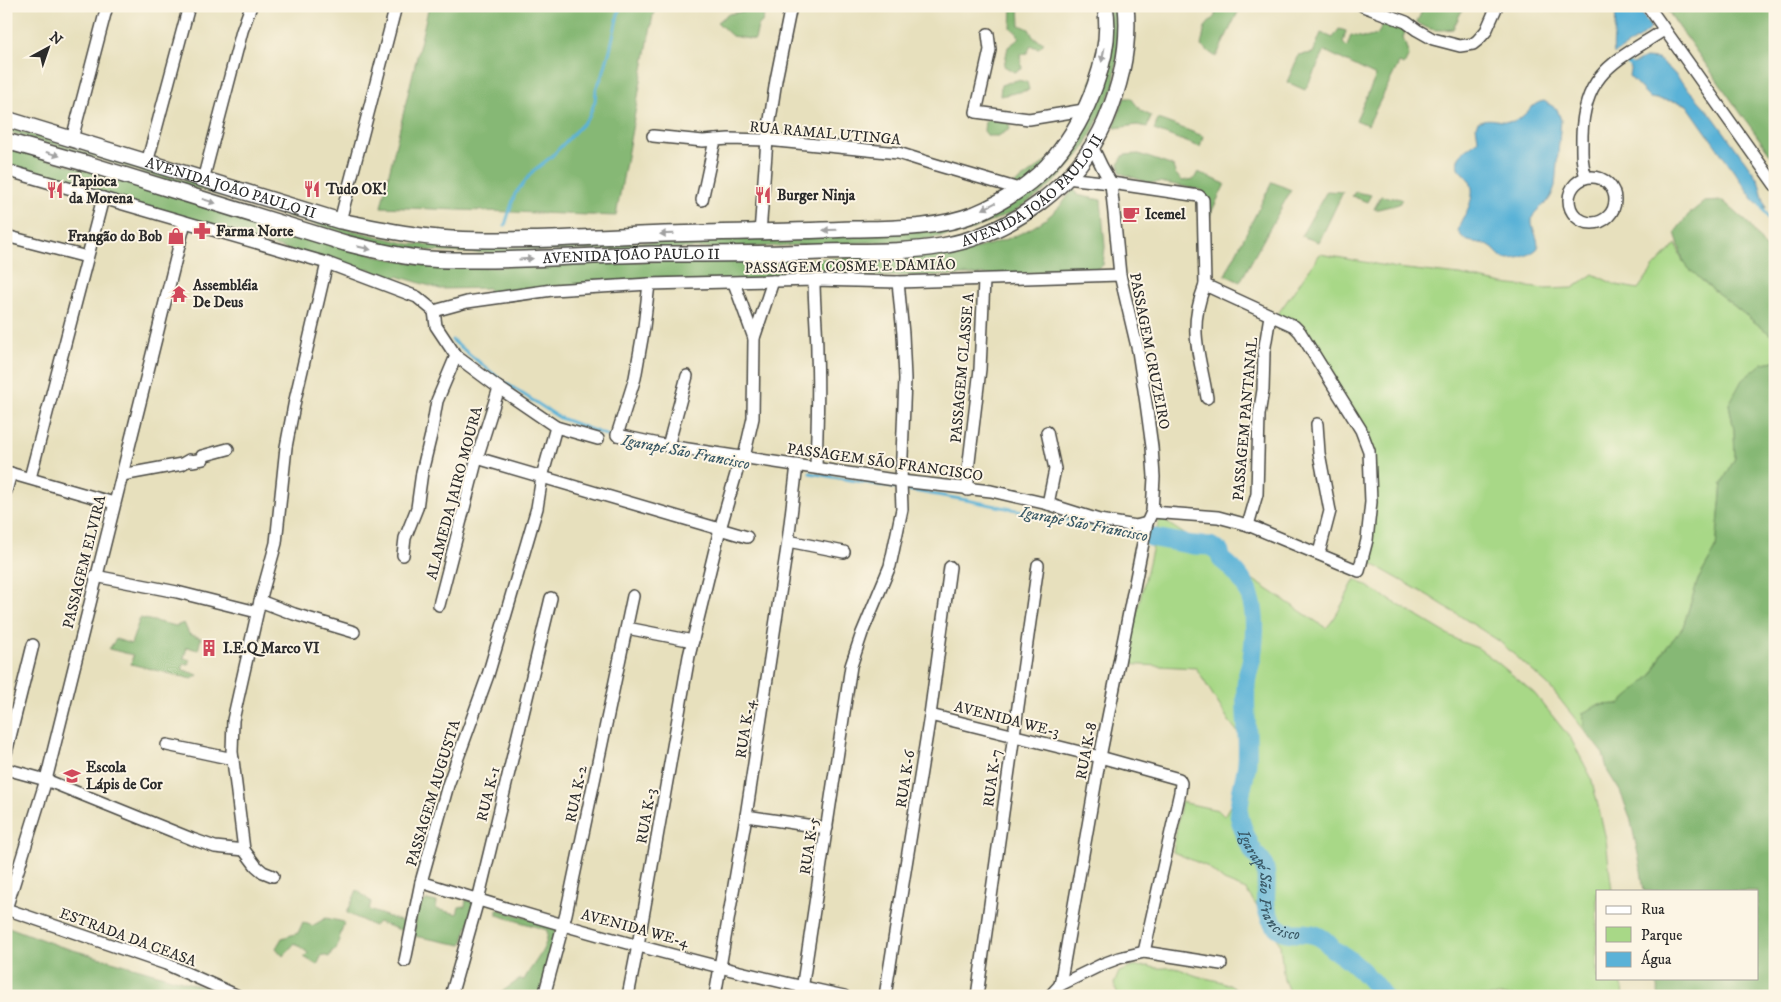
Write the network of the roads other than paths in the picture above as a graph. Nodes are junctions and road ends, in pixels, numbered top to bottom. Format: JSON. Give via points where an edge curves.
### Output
{"nodes":[{"id":1,"x":107,"y":6,"type":"edge"},
{"id":2,"x":189,"y":6,"type":"edge"},
{"id":3,"x":251,"y":6,"type":"edge"},
{"id":4,"x":396,"y":6,"type":"edge"},
{"id":5,"x":791,"y":6,"type":"edge"},
{"id":6,"x":1106,"y":6,"type":"edge"},
{"id":7,"x":1126,"y":6,"type":"edge"},
{"id":8,"x":1363,"y":6,"type":"edge"},
{"id":9,"x":1497,"y":6,"type":"edge"},
{"id":10,"x":1648,"y":6,"type":"edge"},
{"id":11,"x":1664,"y":30,"type":"junction"},
{"id":12,"x":988,"y":34,"type":"dead end"},
{"id":13,"x":1084,"y":110,"type":"junction"},
{"id":14,"x":6,"y":119,"type":"edge"},
{"id":15,"x":653,"y":136,"type":"dead end"},
{"id":16,"x":72,"y":139,"type":"junction"},
{"id":17,"x":715,"y":140,"type":"junction"},
{"id":18,"x":767,"y":140,"type":"junction"},
{"id":19,"x":6,"y":141,"type":"edge"},
{"id":20,"x":1092,"y":146,"type":"junction"},
{"id":21,"x":147,"y":163,"type":"junction"},
{"id":22,"x":7,"y":173,"type":"edge"},
{"id":23,"x":1586,"y":177,"type":"junction"},
{"id":24,"x":1066,"y":178,"type":"junction"},
{"id":25,"x":203,"y":180,"type":"junction"},
{"id":26,"x":1111,"y":183,"type":"junction"},
{"id":27,"x":1775,"y":185,"type":"edge"},
{"id":28,"x":1019,"y":189,"type":"junction"},
{"id":29,"x":103,"y":198,"type":"junction"},
{"id":30,"x":702,"y":200,"type":"dead end"},
{"id":31,"x":340,"y":221,"type":"junction"},
{"id":32,"x":185,"y":222,"type":"junction"},
{"id":33,"x":760,"y":233,"type":"junction"},
{"id":34,"x":6,"y":236,"type":"edge"},
{"id":35,"x":87,"y":257,"type":"junction"},
{"id":36,"x":326,"y":263,"type":"junction"},
{"id":37,"x":1120,"y":275,"type":"junction"},
{"id":38,"x":814,"y":280,"type":"junction"},
{"id":39,"x":984,"y":280,"type":"junction"},
{"id":40,"x":772,"y":281,"type":"junction"},
{"id":41,"x":898,"y":282,"type":"junction"},
{"id":42,"x":734,"y":283,"type":"junction"},
{"id":43,"x":649,"y":284,"type":"junction"},
{"id":44,"x":1205,"y":285,"type":"junction"},
{"id":45,"x":434,"y":311,"type":"junction"},
{"id":46,"x":1270,"y":316,"type":"junction"},
{"id":47,"x":754,"y":338,"type":"junction"},
{"id":48,"x":456,"y":356,"type":"junction"},
{"id":49,"x":687,"y":376,"type":"dead end"},
{"id":50,"x":499,"y":388,"type":"junction"},
{"id":51,"x":1207,"y":398,"type":"dead end"},
{"id":52,"x":1317,"y":424,"type":"dead end"},
{"id":53,"x":556,"y":427,"type":"junction"},
{"id":54,"x":1047,"y":432,"type":"dead end"},
{"id":55,"x":598,"y":439,"type":"dead end"},
{"id":56,"x":668,"y":446,"type":"junction"},
{"id":57,"x":228,"y":449,"type":"dead end"},
{"id":58,"x":477,"y":458,"type":"junction"},
{"id":59,"x":741,"y":459,"type":"junction"},
{"id":60,"x":816,"y":467,"type":"junction"},
{"id":61,"x":797,"y":469,"type":"junction"},
{"id":62,"x":8,"y":473,"type":"edge"},
{"id":63,"x":122,"y":475,"type":"junction"},
{"id":64,"x":542,"y":476,"type":"junction"},
{"id":65,"x":30,"y":478,"type":"junction"},
{"id":66,"x":901,"y":485,"type":"junction"},
{"id":67,"x":968,"y":490,"type":"junction"},
{"id":68,"x":6,"y":491,"type":"edge"},
{"id":69,"x":114,"y":503,"type":"junction"},
{"id":70,"x":1048,"y":504,"type":"junction"},
{"id":71,"x":1152,"y":512,"type":"junction"},
{"id":72,"x":1248,"y":524,"type":"junction"},
{"id":73,"x":720,"y":529,"type":"junction"},
{"id":74,"x":1146,"y":531,"type":"junction"},
{"id":75,"x":747,"y":537,"type":"dead end"},
{"id":76,"x":788,"y":541,"type":"junction"},
{"id":77,"x":844,"y":552,"type":"dead end"},
{"id":78,"x":1319,"y":553,"type":"junction"},
{"id":79,"x":403,"y":556,"type":"dead end"},
{"id":80,"x":1038,"y":565,"type":"dead end"},
{"id":81,"x":950,"y":567,"type":"dead end"},
{"id":82,"x":95,"y":576,"type":"junction"},
{"id":83,"x":633,"y":596,"type":"dead end"},
{"id":84,"x":551,"y":598,"type":"dead end"},
{"id":85,"x":439,"y":605,"type":"dead end"},
{"id":86,"x":259,"y":607,"type":"junction"},
{"id":87,"x":627,"y":628,"type":"junction"},
{"id":88,"x":354,"y":632,"type":"dead end"},
{"id":89,"x":693,"y":641,"type":"junction"},
{"id":90,"x":33,"y":645,"type":"dead end"},
{"id":91,"x":930,"y":715,"type":"junction"},
{"id":92,"x":1013,"y":736,"type":"junction"},
{"id":93,"x":167,"y":745,"type":"dead end"},
{"id":94,"x":6,"y":753,"type":"edge"},
{"id":95,"x":1100,"y":757,"type":"junction"},
{"id":96,"x":233,"y":760,"type":"junction"},
{"id":97,"x":6,"y":769,"type":"edge"},
{"id":98,"x":46,"y":780,"type":"junction"},
{"id":99,"x":746,"y":816,"type":"junction"},
{"id":100,"x":827,"y":828,"type":"junction"},
{"id":101,"x":244,"y":850,"type":"junction"},
{"id":102,"x":273,"y":876,"type":"dead end"},
{"id":103,"x":421,"y":882,"type":"junction"},
{"id":104,"x":478,"y":900,"type":"junction"},
{"id":105,"x":6,"y":909,"type":"edge"},
{"id":106,"x":564,"y":924,"type":"junction"},
{"id":107,"x":638,"y":945,"type":"junction"},
{"id":108,"x":1144,"y":952,"type":"junction"},
{"id":109,"x":405,"y":961,"type":"dead end"},
{"id":110,"x":1221,"y":964,"type":"dead end"},
{"id":111,"x":721,"y":967,"type":"junction"},
{"id":112,"x":1060,"y":985,"type":"junction"},
{"id":113,"x":801,"y":991,"type":"edge"},
{"id":114,"x":238,"y":996,"type":"edge"},
{"id":115,"x":451,"y":996,"type":"edge"},
{"id":116,"x":544,"y":996,"type":"edge"},
{"id":117,"x":628,"y":996,"type":"edge"},
{"id":118,"x":715,"y":996,"type":"edge"},
{"id":119,"x":844,"y":996,"type":"edge"},
{"id":120,"x":885,"y":996,"type":"edge"},
{"id":121,"x":977,"y":996,"type":"edge"},
{"id":122,"x":1050,"y":996,"type":"edge"}],
"edges":[{"from":1,"to":16,"type":"street"},
{"from":2,"to":21,"type":"street"},
{"from":3,"to":25,"type":"street"},
{"from":4,"to":31,"type":"street"},
{"from":5,"to":18,"type":"street"},
{"from":6,"to":13,"type":"main road","name":"AVENIDA JOÃO PAULO II","one_way":true,"via":[[1103,58]]},
{"from":7,"to":20,"type":"main road","name":"AVENIDA JOÃO PAULO II","via":[[1122,76],[1098,139]]},
{"from":8,"to":9,"type":"street","via":[[1406,22],[1433,39],[1460,46],[1478,40],[1486,31]]},
{"from":10,"to":11,"type":"street"},
{"from":11,"to":23,"type":"street","via":[[1613,62],[1591,90],[1582,122],[1582,167]]},
{"from":11,"to":27,"type":"street"},
{"from":12,"to":13,"type":"street","via":[[990,50],[976,112],[1029,119]]},
{"from":13,"to":28,"type":"main road","name":"AVENIDA JOÃO PAULO II","via":[[1055,158]]},
{"from":14,"to":16,"type":"main road","name":"AVENIDA JOÃO PAULO II"},
{"from":15,"to":17,"type":"street","name":"RUA RAMAL UTINGA"},
{"from":16,"to":21,"type":"main road","name":"AVENIDA JOÃO PAULO II"},
{"from":17,"to":18,"type":"street","name":"RUA RAMAL UTINGA"},
{"from":17,"to":30,"type":"street"},
{"from":18,"to":28,"type":"street","name":"RUA RAMAL UTINGA","via":[[898,153]]},
{"from":18,"to":33,"type":"street"},
{"from":19,"to":24,"type":"main road","name":"AVENIDA JOÃO PAULO II","one_way":true,"via":[[345,243],[380,252],[451,260],[880,251],[942,246],[974,238],[1008,223],[1034,208]]},
{"from":20,"to":24,"type":"main road","name":"AVENIDA JOÃO PAULO II"},
{"from":20,"to":26,"type":"street"},
{"from":21,"to":25,"type":"main road","name":"AVENIDA JOÃO PAULO II"},
{"from":22,"to":29,"type":"street"},
{"from":23,"to":23,"type":"street","via":[[1573,185],[1568,199],[1573,213],[1592,223],[1607,218],[1615,204],[1615,196],[1601,178]]},
{"from":24,"to":26,"type":"street"},
{"from":25,"to":31,"type":"main road","name":"AVENIDA JOÃO PAULO II"},
{"from":26,"to":37,"type":"street","name":"PASSAGEM CRUZEIRO"},
{"from":26,"to":44,"type":"street","via":[[1194,194],[1203,200]]},
{"from":28,"to":33,"type":"main road","name":"AVENIDA JOÃO PAULO II","one_way":true,"via":[[974,214],[930,226]]},
{"from":29,"to":32,"type":"street"},
{"from":29,"to":35,"type":"street"},
{"from":33,"to":31,"type":"main road","name":"AVENIDA JOÃO PAULO II","one_way":true,"via":[[450,239]]},
{"from":32,"to":36,"type":"street"},
{"from":32,"to":63,"type":"street","name":"PASSAGEM ELVIRA"},
{"from":34,"to":35,"type":"street"},
{"from":35,"to":65,"type":"street"},
{"from":36,"to":45,"type":"street","via":[[417,297]]},
{"from":36,"to":86,"type":"street","via":[[286,447],[276,543]]},
{"from":37,"to":39,"type":"street","name":"PASSAGEM COSME E DAMIÃO"},
{"from":37,"to":71,"type":"street","name":"PASSAGEM CRUZEIRO","via":[[1138,351],[1152,447]]},
{"from":38,"to":40,"type":"street","name":"PASSAGEM COSME E DAMIÃO"},
{"from":38,"to":41,"type":"street","name":"PASSAGEM COSME E DAMIÃO"},
{"from":38,"to":60,"type":"street","via":[[818,394]]},
{"from":39,"to":41,"type":"street","name":"PASSAGEM COSME E DAMIÃO"},
{"from":39,"to":67,"type":"street","name":"PASSAGEM CLASSE A","via":[[980,369]]},
{"from":40,"to":42,"type":"street","name":"PASSAGEM COSME E DAMIÃO"},
{"from":40,"to":47,"type":"street"},
{"from":41,"to":66,"type":"street","name":"RUA K-5","via":[[905,379]]},
{"from":42,"to":43,"type":"street","name":"PASSAGEM COSME E DAMIÃO"},
{"from":42,"to":47,"type":"street"},
{"from":43,"to":45,"type":"street","name":"PASSAGEM COSME E DAMIÃO","via":[[552,290],[466,302]]},
{"from":43,"to":56,"type":"street","name":"PASSAGEM SÃO FRANCISCO","via":[[635,378],[617,435]]},
{"from":44,"to":46,"type":"street"},
{"from":44,"to":51,"type":"street","via":[[1198,302],[1195,336]]},
{"from":45,"to":48,"type":"street","via":[[436,326]]},
{"from":46,"to":72,"type":"street","name":"PASSAGEM PANTANAL","via":[[1259,415],[1256,494]]},
{"from":46,"to":78,"type":"street","via":[[1300,332],[1369,450],[1371,502],[1367,540],[1359,570]]},
{"from":47,"to":59,"type":"street","name":"RUA K-3","via":[[753,418]]},
{"from":48,"to":50,"type":"street"},
{"from":48,"to":79,"type":"street","via":[[437,402],[417,508],[407,532]]},
{"from":49,"to":56,"type":"street"},
{"from":50,"to":53,"type":"street"},
{"from":50,"to":58,"type":"street","name":"ALAMEDA JAIRO MOURA"},
{"from":52,"to":78,"type":"street","via":[[1330,511]]},
{"from":53,"to":55,"type":"street"},
{"from":53,"to":64,"type":"street","name":"PASSAGEM AUGUSTA"},
{"from":54,"to":70,"type":"street","via":[[1055,469]]},
{"from":56,"to":59,"type":"street","name":"PASSAGEM SÃO FRANCISCO"},
{"from":57,"to":63,"type":"street","via":[[192,462],[189,460]]},
{"from":58,"to":64,"type":"street"},
{"from":58,"to":85,"type":"street","name":"ALAMEDA JAIRO MOURA"},
{"from":59,"to":61,"type":"street","name":"PASSAGEM SÃO FRANCISCO"},
{"from":59,"to":73,"type":"street","name":"RUA K-3"},
{"from":60,"to":61,"type":"street","name":"PASSAGEM SÃO FRANCISCO"},
{"from":60,"to":66,"type":"street","name":"PASSAGEM SÃO FRANCISCO"},
{"from":61,"to":76,"type":"street","name":"RUA K-4"},
{"from":62,"to":65,"type":"street"},
{"from":62,"to":68,"type":"street"},
{"from":63,"to":69,"type":"street","name":"PASSAGEM ELVIRA"},
{"from":64,"to":73,"type":"street"},
{"from":64,"to":103,"type":"street","name":"PASSAGEM AUGUSTA","via":[[537,508],[488,675],[448,785]]},
{"from":65,"to":69,"type":"street"},
{"from":66,"to":67,"type":"street","name":"PASSAGEM SÃO FRANCISCO"},
{"from":66,"to":100,"type":"street","name":"RUA K-5","via":[[899,525],[890,566],[851,666]]},
{"from":67,"to":70,"type":"street","name":"PASSAGEM SÃO FRANCISCO","via":[[991,491]]},
{"from":69,"to":82,"type":"street","name":"PASSAGEM ELVIRA"},
{"from":70,"to":74,"type":"street","name":"PASSAGEM SÃO FRANCISCO"},
{"from":71,"to":72,"type":"street","via":[[1218,517]]},
{"from":71,"to":74,"type":"street","name":"PASSAGEM CRUZEIRO"},
{"from":72,"to":78,"type":"street"},
{"from":73,"to":75,"type":"street"},
{"from":73,"to":89,"type":"street","name":"RUA K-3"},
{"from":74,"to":95,"type":"street","name":"RUA K-8"},
{"from":76,"to":77,"type":"street"},
{"from":76,"to":99,"type":"street","name":"RUA K-4"},
{"from":80,"to":92,"type":"street","name":"RUA K-7"},
{"from":81,"to":91,"type":"street","name":"RUA K-6"},
{"from":82,"to":86,"type":"street"},
{"from":82,"to":98,"type":"street","name":"PASSAGEM ELVIRA"},
{"from":83,"to":87,"type":"street","name":"RUA K-2"},
{"from":84,"to":104,"type":"street","name":"RUA K-1"},
{"from":86,"to":88,"type":"street"},
{"from":86,"to":96,"type":"street","via":[[233,720]]},
{"from":87,"to":89,"type":"street"},
{"from":87,"to":106,"type":"street","name":"RUA K-2"},
{"from":89,"to":107,"type":"street","name":"RUA K-3"},
{"from":90,"to":94,"type":"street"},
{"from":91,"to":92,"type":"street","name":"AVENIDA WE-3"},
{"from":91,"to":120,"type":"street","name":"RUA K-6"},
{"from":92,"to":95,"type":"street","name":"AVENIDA WE-3"},
{"from":92,"to":121,"type":"street","name":"RUA K-7"},
{"from":93,"to":96,"type":"street"},
{"from":95,"to":108,"type":"street","name":"AVENIDA WE-3","via":[[1174,777],[1181,783]]},
{"from":95,"to":112,"type":"street","name":"RUA K-8"},
{"from":96,"to":101,"type":"street"},
{"from":97,"to":98,"type":"street"},
{"from":98,"to":101,"type":"street","via":[[192,839],[216,847]]},
{"from":98,"to":105,"type":"street","name":"PASSAGEM ELVIRA"},
{"from":99,"to":100,"type":"street"},
{"from":99,"to":111,"type":"street","name":"RUA K-4"},
{"from":100,"to":113,"type":"street","name":"RUA K-5"},
{"from":101,"to":102,"type":"street","via":[[256,866]]},
{"from":103,"to":104,"type":"street","name":"AVENIDA WE-4"},
{"from":103,"to":109,"type":"street","name":"PASSAGEM AUGUSTA"},
{"from":104,"to":106,"type":"street","name":"AVENIDA WE-4"},
{"from":104,"to":115,"type":"street","name":"RUA K-1"},
{"from":105,"to":114,"type":"street","name":"ESTRADA DA CEASA","via":[[166,964]]},
{"from":106,"to":107,"type":"street","name":"AVENIDA WE-4"},
{"from":106,"to":116,"type":"street","name":"RUA K-2"},
{"from":107,"to":111,"type":"street","name":"AVENIDA WE-4"},
{"from":107,"to":117,"type":"street","name":"RUA K-3"},
{"from":108,"to":110,"type":"street"},
{"from":108,"to":112,"type":"street","via":[[1103,964]]},
{"from":111,"to":113,"type":"street","name":"AVENIDA WE-4"},
{"from":111,"to":118,"type":"street","name":"RUA K-4"},
{"from":112,"to":122,"type":"street"},
{"from":113,"to":119,"type":"street","name":"AVENIDA WE-4"}]}
